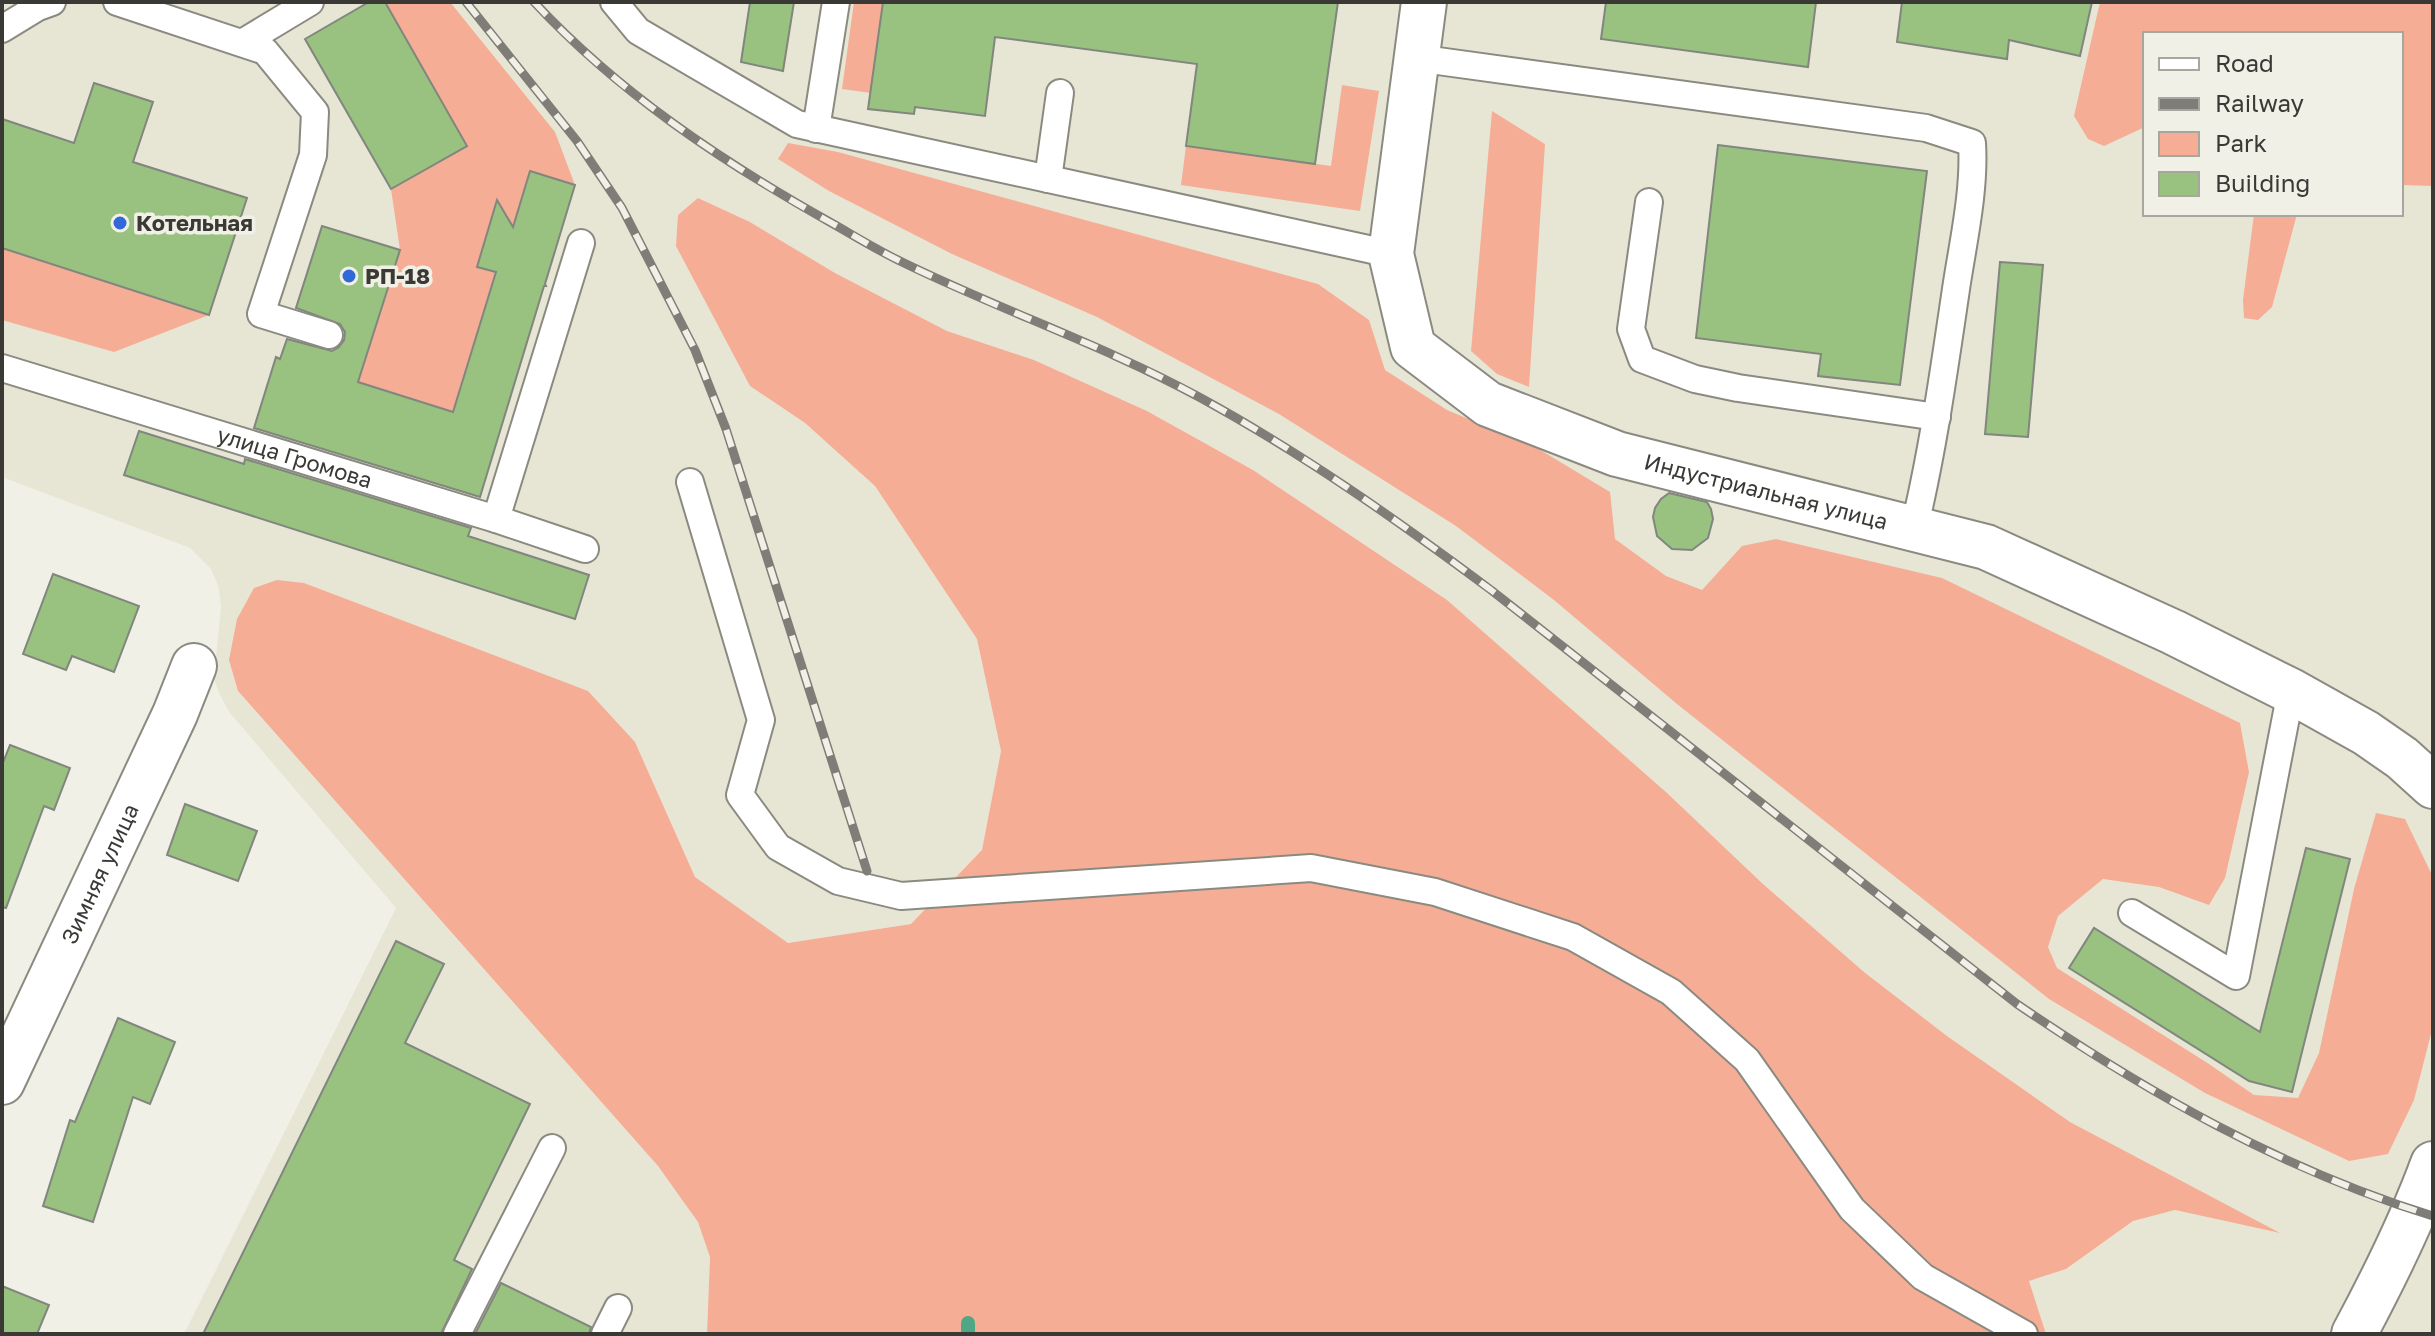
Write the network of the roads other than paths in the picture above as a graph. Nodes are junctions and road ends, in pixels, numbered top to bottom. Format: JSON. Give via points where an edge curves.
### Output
{"nodes":[{"id":1,"x":52,"y":2,"type":"edge"},
{"id":2,"x":117,"y":2,"type":"edge"},
{"id":3,"x":310,"y":2,"type":"edge"},
{"id":4,"x":614,"y":2,"type":"edge"},
{"id":5,"x":836,"y":2,"type":"edge"},
{"id":6,"x":1424,"y":2,"type":"edge"},
{"id":7,"x":2,"y":29,"type":"edge"},
{"id":8,"x":242,"y":43,"type":"junction"},
{"id":9,"x":1416,"y":58,"type":"junction"},
{"id":10,"x":1060,"y":93,"type":"dead end"},
{"id":11,"x":816,"y":129,"type":"junction"},
{"id":12,"x":1048,"y":179,"type":"junction"},
{"id":13,"x":1649,"y":202,"type":"dead end"},
{"id":14,"x":581,"y":243,"type":"dead end"},
{"id":15,"x":1391,"y":254,"type":"junction"},
{"id":16,"x":329,"y":335,"type":"dead end"},
{"id":17,"x":2,"y":368,"type":"edge"},
{"id":18,"x":1937,"y":417,"type":"junction"},
{"id":19,"x":690,"y":482,"type":"dead end"},
{"id":20,"x":496,"y":519,"type":"junction"},
{"id":21,"x":1914,"y":529,"type":"junction"},
{"id":22,"x":585,"y":549,"type":"dead end"},
{"id":23,"x":194,"y":666,"type":"dead end"},
{"id":24,"x":2291,"y":691,"type":"junction"},
{"id":25,"x":2433,"y":786,"type":"edge"},
{"id":26,"x":2132,"y":913,"type":"dead end"},
{"id":27,"x":2,"y":1082,"type":"edge"},
{"id":28,"x":552,"y":1148,"type":"dead end"},
{"id":29,"x":2433,"y":1164,"type":"edge"},
{"id":30,"x":618,"y":1308,"type":"dead end"},
{"id":31,"x":457,"y":1334,"type":"edge"},
{"id":32,"x":605,"y":1334,"type":"edge"},
{"id":33,"x":2024,"y":1334,"type":"edge"},
{"id":34,"x":2354,"y":1334,"type":"edge"}],
"edges":[{"from":1,"to":7,"type":"lane"},
{"from":2,"to":8,"type":"lane"},
{"from":3,"to":8,"type":"lane"},
{"from":4,"to":11,"type":"lane","via":[[638,31],[797,124]]},
{"from":5,"to":11,"type":"lane"},
{"from":6,"to":9,"type":"street","name":"Индустриальная улица"},
{"from":8,"to":16,"type":"lane","via":[[265,51],[315,112],[313,155],[261,314]]},
{"from":9,"to":15,"type":"street","name":"Индустриальная улица"},
{"from":9,"to":18,"type":"lane","via":[[1926,128],[1972,143]]},
{"from":10,"to":12,"type":"lane"},
{"from":11,"to":12,"type":"lane"},
{"from":12,"to":15,"type":"lane"},
{"from":13,"to":18,"type":"lane","via":[[1631,329],[1642,359],[1738,388]]},
{"from":14,"to":20,"type":"lane"},
{"from":15,"to":21,"type":"street","name":"Индустриальная улица","via":[[1413,347],[1488,404],[1617,454]]},
{"from":17,"to":20,"type":"lane","name":"улица Громова"},
{"from":18,"to":21,"type":"lane"},
{"from":19,"to":33,"type":"lane","via":[[761,720],[740,795],[778,847],[838,881],[901,896],[1311,868],[1435,892],[1573,937],[1671,992],[1747,1060],[1852,1209],[1923,1277]]},
{"from":20,"to":22,"type":"lane","name":"улица Громова"},
{"from":21,"to":24,"type":"street","name":"Индустриальная улица","via":[[1986,547]]},
{"from":23,"to":27,"type":"street","name":"Зимняя улица"},
{"from":24,"to":25,"type":"street","name":"Индустриальная улица","via":[[2366,733]]},
{"from":24,"to":26,"type":"lane","via":[[2236,976]]},
{"from":28,"to":31,"type":"lane"},
{"from":29,"to":34,"type":"street","via":[[2394,1259]]},
{"from":30,"to":32,"type":"lane"}]}
